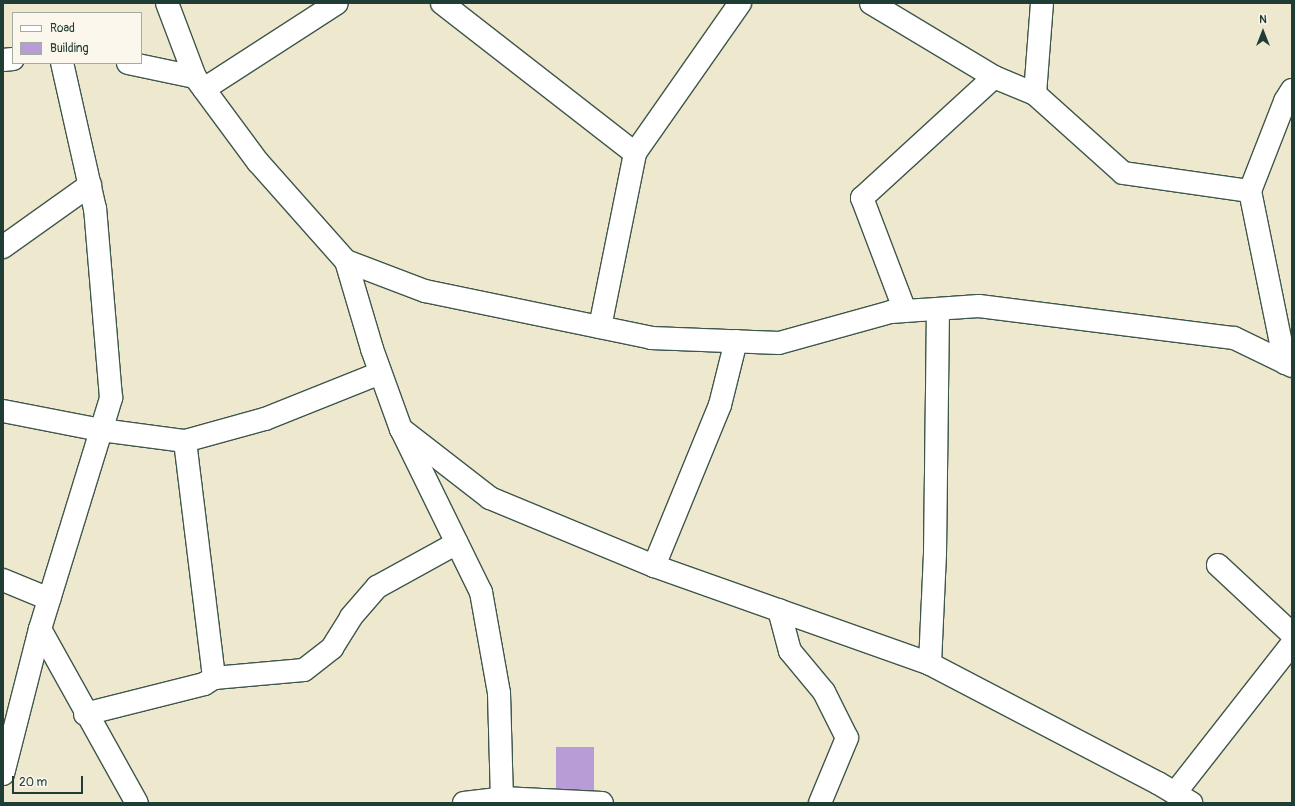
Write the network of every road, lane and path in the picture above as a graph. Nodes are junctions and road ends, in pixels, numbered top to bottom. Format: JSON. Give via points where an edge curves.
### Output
{"nodes":[{"id":1,"x":167,"y":3,"type":"edge"},
{"id":2,"x":337,"y":3,"type":"edge"},
{"id":3,"x":442,"y":3,"type":"edge"},
{"id":4,"x":740,"y":3,"type":"edge"},
{"id":5,"x":871,"y":3,"type":"edge"},
{"id":6,"x":1042,"y":3,"type":"edge"},
{"id":7,"x":62,"y":64,"type":"edge"},
{"id":8,"x":132,"y":64,"type":"edge"},
{"id":9,"x":994,"y":77,"type":"junction"},
{"id":10,"x":199,"y":83,"type":"junction"},
{"id":11,"x":1292,"y":90,"type":"edge"},
{"id":12,"x":1035,"y":94,"type":"junction"},
{"id":13,"x":634,"y":153,"type":"junction"},
{"id":14,"x":90,"y":185,"type":"junction"},
{"id":15,"x":1250,"y":191,"type":"junction"},
{"id":16,"x":3,"y":247,"type":"edge"},
{"id":17,"x":346,"y":261,"type":"junction"},
{"id":18,"x":938,"y":309,"type":"junction"},
{"id":19,"x":905,"y":311,"type":"junction"},
{"id":20,"x":600,"y":327,"type":"junction"},
{"id":21,"x":736,"y":341,"type":"junction"},
{"id":22,"x":1289,"y":364,"type":"edge"},
{"id":23,"x":380,"y":373,"type":"junction"},
{"id":24,"x":3,"y":411,"type":"edge"},
{"id":25,"x":401,"y":429,"type":"junction"},
{"id":26,"x":101,"y":430,"type":"junction"},
{"id":27,"x":185,"y":441,"type":"junction"},
{"id":28,"x":457,"y":543,"type":"junction"},
{"id":29,"x":1218,"y":565,"type":"dead end"},
{"id":30,"x":654,"y":566,"type":"junction"},
{"id":31,"x":3,"y":580,"type":"edge"},
{"id":32,"x":49,"y":600,"type":"junction"},
{"id":33,"x":779,"y":610,"type":"junction"},
{"id":34,"x":40,"y":629,"type":"junction"},
{"id":35,"x":1292,"y":634,"type":"edge"},
{"id":36,"x":1292,"y":644,"type":"edge"},
{"id":37,"x":930,"y":664,"type":"junction"},
{"id":38,"x":214,"y":678,"type":"junction"},
{"id":39,"x":85,"y":714,"type":"junction"},
{"id":40,"x":3,"y":774,"type":"edge"},
{"id":41,"x":1183,"y":798,"type":"edge"},
{"id":42,"x":502,"y":801,"type":"edge"},
{"id":43,"x":137,"y":803,"type":"edge"},
{"id":44,"x":464,"y":803,"type":"edge"},
{"id":45,"x":602,"y":803,"type":"edge"},
{"id":46,"x":820,"y":803,"type":"edge"}],
"edges":[{"from":1,"to":10,"type":"street"},
{"from":2,"to":10,"type":"street"},
{"from":3,"to":13,"type":"street"},
{"from":4,"to":13,"type":"street"},
{"from":5,"to":9,"type":"street"},
{"from":6,"to":12,"type":"street"},
{"from":7,"to":14,"type":"street"},
{"from":8,"to":10,"type":"street"},
{"from":9,"to":12,"type":"street"},
{"from":9,"to":19,"type":"street","via":[[862,198]]},
{"from":10,"to":17,"type":"street","via":[[258,162]]},
{"from":11,"to":15,"type":"street","via":[[1285,101]]},
{"from":12,"to":15,"type":"street","via":[[1123,173]]},
{"from":13,"to":20,"type":"street"},
{"from":14,"to":16,"type":"street"},
{"from":14,"to":26,"type":"street","via":[[95,209],[111,398]]},
{"from":15,"to":22,"type":"street"},
{"from":17,"to":20,"type":"street","via":[[425,291]]},
{"from":17,"to":23,"type":"street"},
{"from":18,"to":19,"type":"street"},
{"from":18,"to":22,"type":"street","via":[[979,306],[1234,338]]},
{"from":18,"to":37,"type":"street","via":[[935,554]]},
{"from":19,"to":21,"type":"street","via":[[891,312],[779,343]]},
{"from":20,"to":21,"type":"street","via":[[651,338]]},
{"from":21,"to":30,"type":"street","via":[[720,405]]},
{"from":23,"to":25,"type":"street"},
{"from":23,"to":27,"type":"street","via":[[265,419]]},
{"from":24,"to":26,"type":"street"},
{"from":25,"to":28,"type":"street"},
{"from":25,"to":30,"type":"street","via":[[490,498]]},
{"from":26,"to":27,"type":"street"},
{"from":26,"to":32,"type":"street"},
{"from":27,"to":38,"type":"street"},
{"from":28,"to":38,"type":"street","via":[[378,587],[350,617],[332,648],[304,670]]},
{"from":28,"to":42,"type":"street","via":[[481,592],[499,693]]},
{"from":29,"to":35,"type":"street"},
{"from":30,"to":33,"type":"street"},
{"from":31,"to":32,"type":"street"},
{"from":32,"to":34,"type":"street"},
{"from":33,"to":37,"type":"street"},
{"from":33,"to":46,"type":"street","via":[[790,651],[824,692],[848,738]]},
{"from":34,"to":39,"type":"street"},
{"from":34,"to":40,"type":"street"},
{"from":36,"to":41,"type":"street"},
{"from":37,"to":41,"type":"street"},
{"from":38,"to":39,"type":"street","via":[[204,684]]},
{"from":39,"to":43,"type":"street"},
{"from":42,"to":44,"type":"street"},
{"from":42,"to":45,"type":"street"}]}
